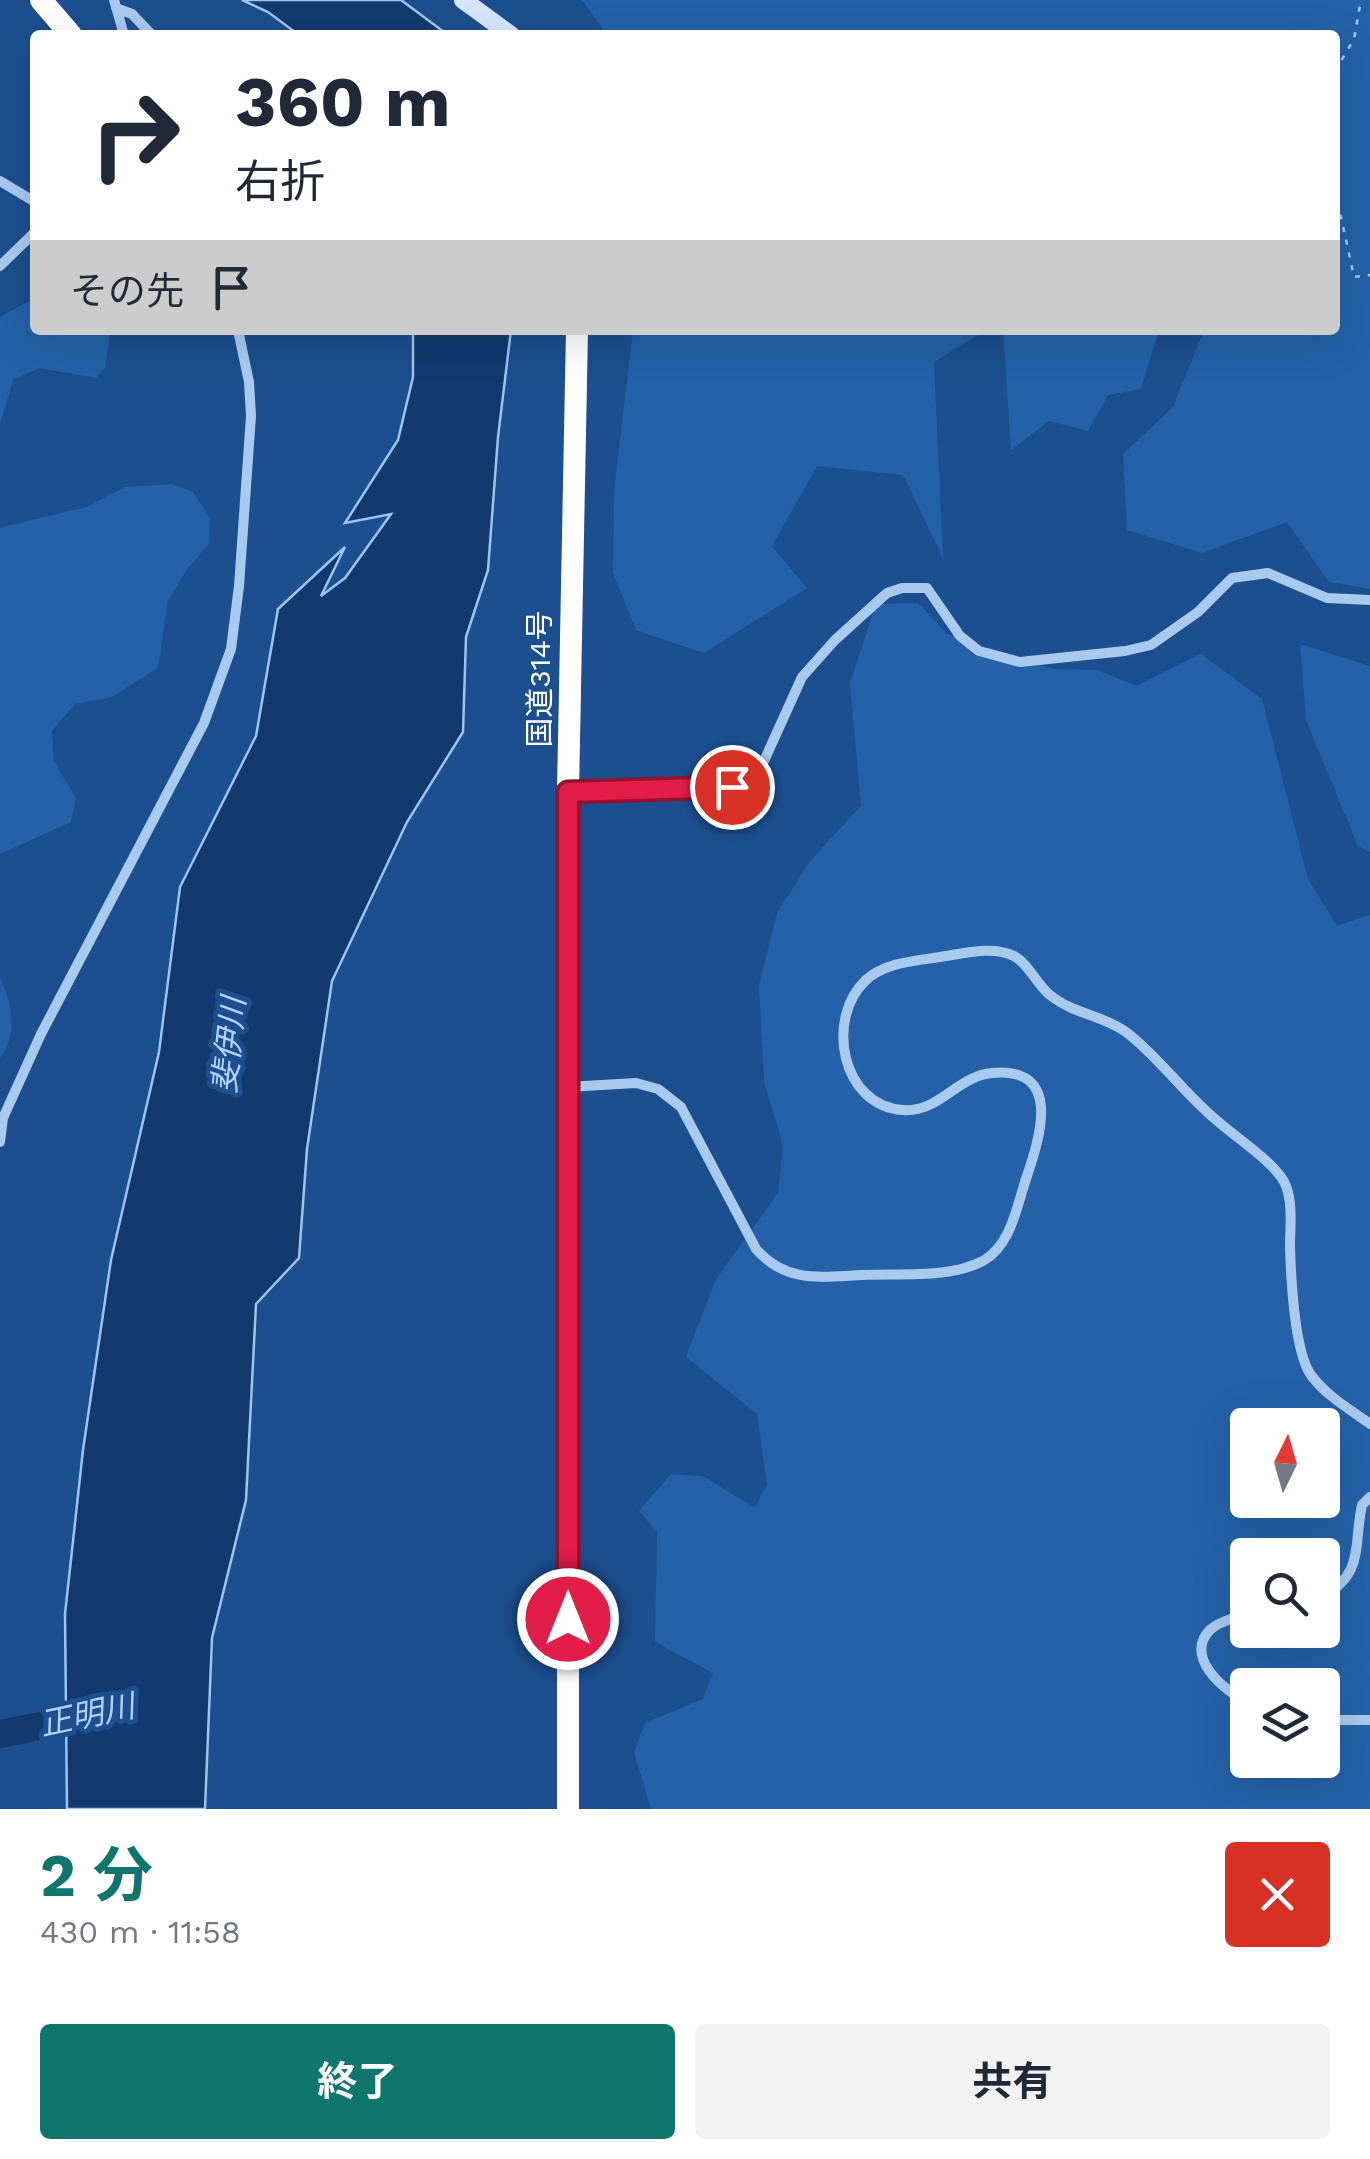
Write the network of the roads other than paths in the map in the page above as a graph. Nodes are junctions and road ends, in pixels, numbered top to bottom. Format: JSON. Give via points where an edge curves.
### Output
{"nodes":[{"id":1,"x":40,"y":0,"type":"edge"},
{"id":2,"x":464,"y":0,"type":"edge"},
{"id":3,"x":115,"y":4,"type":"edge"},
{"id":4,"x":66,"y":30,"type":"edge"},
{"id":5,"x":123,"y":30,"type":"edge"},
{"id":6,"x":147,"y":30,"type":"edge"},
{"id":7,"x":505,"y":30,"type":"edge"},
{"id":8,"x":0,"y":181,"type":"edge"},
{"id":9,"x":30,"y":199,"type":"edge"},
{"id":10,"x":30,"y":237,"type":"edge"},
{"id":11,"x":0,"y":266,"type":"edge"},
{"id":12,"x":239,"y":335,"type":"edge"},
{"id":13,"x":577,"y":335,"type":"edge"},
{"id":14,"x":1370,"y":600,"type":"edge"},
{"id":15,"x":568,"y":792,"type":"junction"},
{"id":16,"x":567,"y":1088,"type":"junction"},
{"id":17,"x":0,"y":1142,"type":"edge"},
{"id":18,"x":1370,"y":1424,"type":"edge"},
{"id":19,"x":1370,"y":1498,"type":"edge"},
{"id":20,"x":1340,"y":1586,"type":"edge"},
{"id":21,"x":1230,"y":1620,"type":"edge"},
{"id":22,"x":1230,"y":1692,"type":"edge"},
{"id":23,"x":1340,"y":1720,"type":"edge"},
{"id":24,"x":1370,"y":1720,"type":"edge"},
{"id":25,"x":568,"y":1809,"type":"edge"}],
"edges":[{"from":1,"to":4,"type":"highway"},
{"from":2,"to":7,"type":"street"},
{"from":3,"to":5,"type":"street"},
{"from":3,"to":6,"type":"street"},
{"from":8,"to":9,"type":"street"},
{"from":10,"to":11,"type":"street"},
{"from":12,"to":17,"type":"street","via":[[251,416],[240,586],[222,681],[41,1034],[3,1118]]},
{"from":13,"to":15,"type":"highway","name":"国道314号"},
{"from":14,"to":15,"type":"street","via":[[1327,598],[1268,572],[1232,578],[1152,645],[1020,662],[980,651],[960,636],[926,588],[902,588],[835,640],[802,677],[753,775],[732,787]]},
{"from":15,"to":16,"type":"highway","name":"国道314号"},
{"from":16,"to":18,"type":"street","via":[[636,1083],[658,1089],[681,1107],[756,1249],[785,1273],[962,1270],[1001,1246],[1038,1144],[1041,1100],[1030,1082],[1008,1072],[966,1080],[924,1110],[872,1100],[852,1077],[842,1042],[846,1005],[867,978],[890,965],[980,951],[1017,957],[1050,995],[1127,1033],[1285,1182],[1296,1324],[1310,1374]]},
{"from":16,"to":25,"type":"highway","name":"国道314号"},
{"from":19,"to":20,"type":"street","via":[[1362,1504],[1353,1569]]},
{"from":21,"to":22,"type":"street","via":[[1213,1627],[1203,1658]]},
{"from":23,"to":24,"type":"street"}]}
